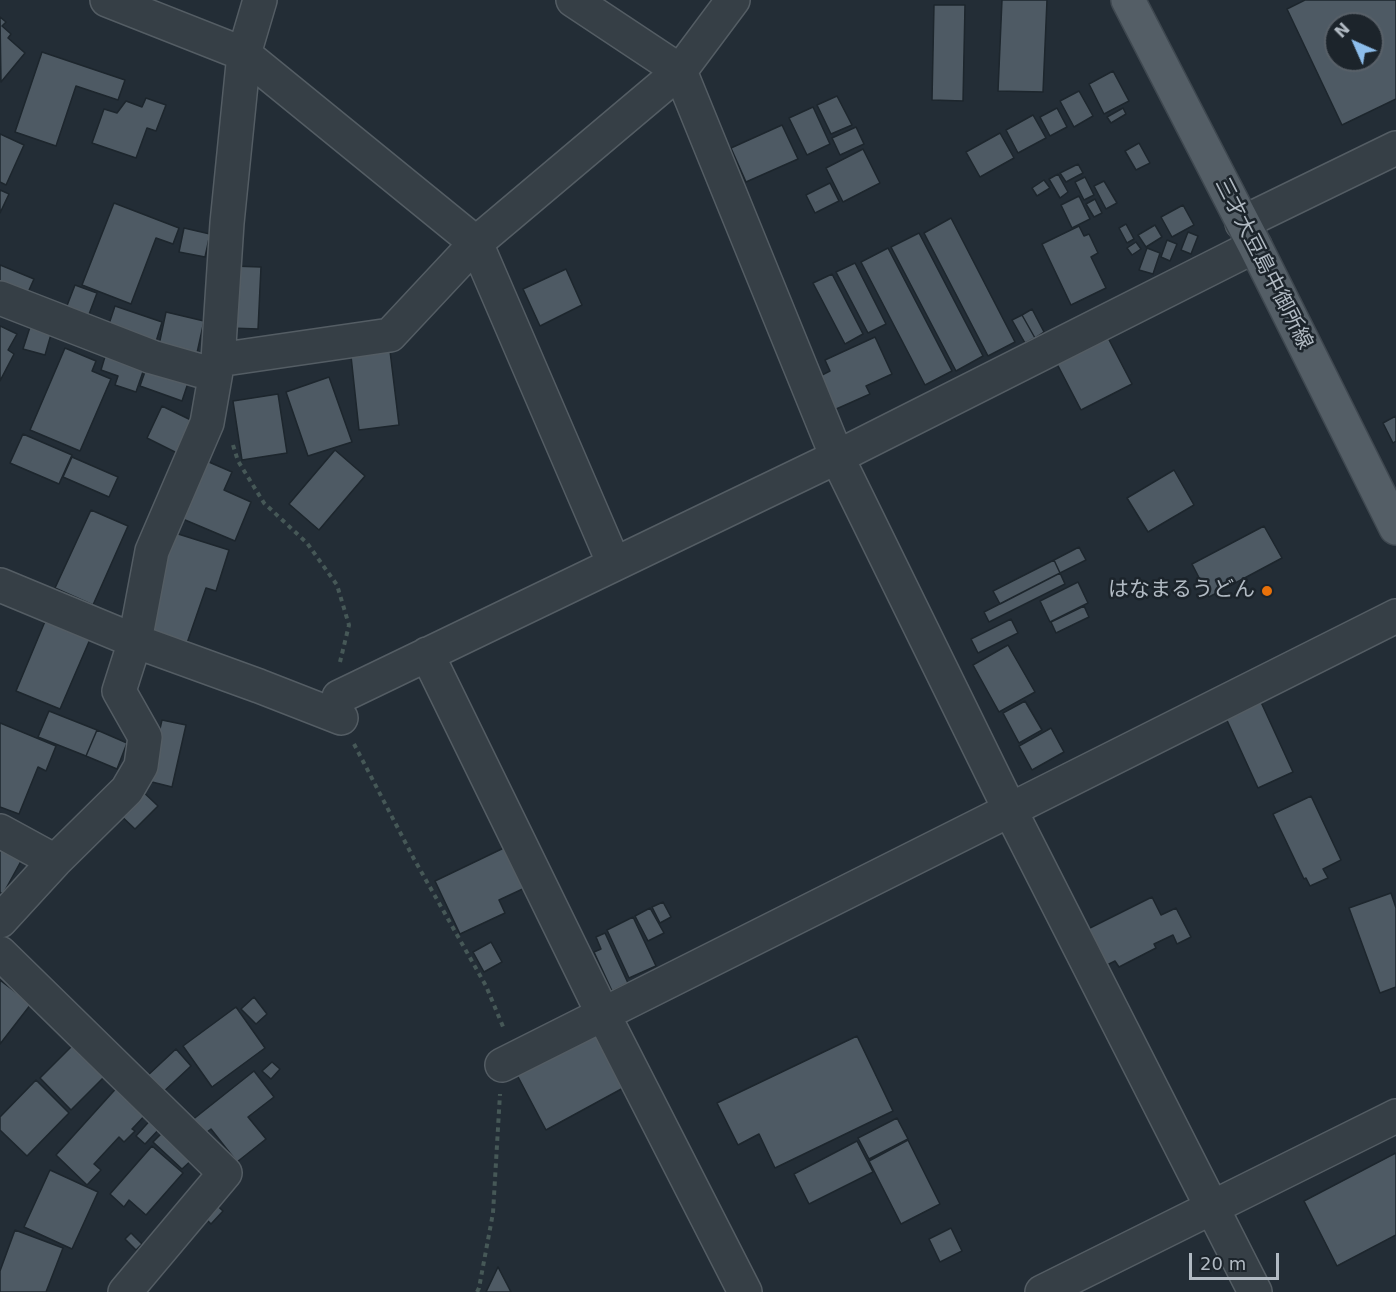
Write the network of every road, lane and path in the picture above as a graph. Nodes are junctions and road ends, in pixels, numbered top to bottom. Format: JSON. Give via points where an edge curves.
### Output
{"nodes":[{"id":1,"x":107,"y":0,"type":"edge"},
{"id":2,"x":260,"y":0,"type":"edge"},
{"id":3,"x":573,"y":0,"type":"edge"},
{"id":4,"x":733,"y":0,"type":"edge"},
{"id":5,"x":1128,"y":0,"type":"edge"},
{"id":6,"x":244,"y":54,"type":"junction"},
{"id":7,"x":680,"y":71,"type":"junction"},
{"id":8,"x":1396,"y":148,"type":"edge"},
{"id":9,"x":1248,"y":234,"type":"junction"},
{"id":10,"x":476,"y":243,"type":"junction"},
{"id":11,"x":0,"y":298,"type":"edge"},
{"id":12,"x":217,"y":367,"type":"junction"},
{"id":13,"x":231,"y":439,"type":"dead end"},
{"id":14,"x":837,"y":457,"type":"junction"},
{"id":15,"x":1396,"y":528,"type":"edge"},
{"id":16,"x":614,"y":564,"type":"junction"},
{"id":17,"x":0,"y":585,"type":"edge"},
{"id":18,"x":1396,"y":616,"type":"edge"},
{"id":19,"x":135,"y":641,"type":"junction"},
{"id":20,"x":427,"y":654,"type":"junction"},
{"id":21,"x":340,"y":707,"type":"junction"},
{"id":22,"x":1010,"y":810,"type":"junction"},
{"id":23,"x":0,"y":831,"type":"edge"},
{"id":24,"x":55,"y":861,"type":"junction"},
{"id":25,"x":0,"y":921,"type":"edge"},
{"id":26,"x":0,"y":953,"type":"edge"},
{"id":27,"x":603,"y":1014,"type":"junction"},
{"id":28,"x":502,"y":1065,"type":"junction"},
{"id":29,"x":1396,"y":1116,"type":"edge"},
{"id":30,"x":1213,"y":1208,"type":"junction"},
{"id":31,"x":125,"y":1292,"type":"edge"},
{"id":32,"x":477,"y":1292,"type":"edge"},
{"id":33,"x":745,"y":1292,"type":"edge"},
{"id":34,"x":1042,"y":1292,"type":"edge"},
{"id":35,"x":1255,"y":1292,"type":"edge"}],
"edges":[{"from":1,"to":6,"type":"street"},
{"from":2,"to":6,"type":"street"},
{"from":3,"to":7,"type":"street"},
{"from":4,"to":7,"type":"street"},
{"from":5,"to":9,"type":"main road","name":"三才大豆島中御所線"},
{"from":6,"to":10,"type":"street"},
{"from":6,"to":12,"type":"street"},
{"from":7,"to":10,"type":"street"},
{"from":7,"to":14,"type":"street"},
{"from":8,"to":9,"type":"street"},
{"from":9,"to":14,"type":"street"},
{"from":9,"to":15,"type":"main road","name":"三才大豆島中御所線"},
{"from":10,"to":12,"type":"street","via":[[390,335]]},
{"from":10,"to":16,"type":"street"},
{"from":11,"to":12,"type":"street","via":[[152,357]]},
{"from":12,"to":19,"type":"street","via":[[207,423],[152,551]]},
{"from":13,"to":21,"type":"path","via":[[238,461],[264,503],[307,543],[337,585],[349,625],[341,654]]},
{"from":14,"to":16,"type":"street"},
{"from":14,"to":22,"type":"street"},
{"from":16,"to":20,"type":"street"},
{"from":17,"to":19,"type":"street"},
{"from":18,"to":22,"type":"street"},
{"from":19,"to":21,"type":"street","via":[[259,686]]},
{"from":19,"to":24,"type":"street","via":[[119,691],[145,737],[141,766],[127,790]]},
{"from":20,"to":21,"type":"street"},
{"from":20,"to":27,"type":"street"},
{"from":21,"to":28,"type":"path","via":[[414,859],[486,986],[504,1029]]},
{"from":22,"to":27,"type":"street"},
{"from":22,"to":30,"type":"street"},
{"from":23,"to":24,"type":"street"},
{"from":24,"to":25,"type":"street"},
{"from":26,"to":31,"type":"street","via":[[225,1173]]},
{"from":27,"to":28,"type":"street"},
{"from":27,"to":33,"type":"street"},
{"from":28,"to":32,"type":"path","via":[[493,1213]]},
{"from":29,"to":30,"type":"street"},
{"from":30,"to":34,"type":"street"},
{"from":30,"to":35,"type":"street"}]}
